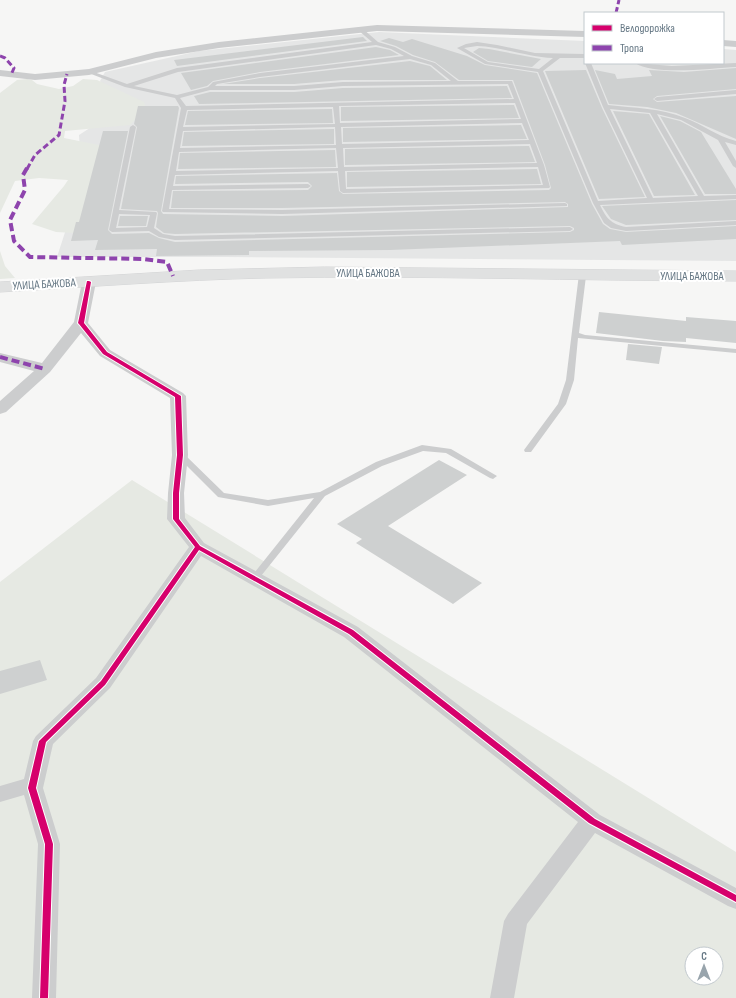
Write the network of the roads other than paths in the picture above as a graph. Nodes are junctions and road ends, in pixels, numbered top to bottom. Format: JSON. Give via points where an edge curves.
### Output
{"nodes":[{"id":1,"x":360,"y":29,"type":"junction"},
{"id":2,"x":584,"y":34,"type":"edge"},
{"id":3,"x":376,"y":43,"type":"junction"},
{"id":4,"x":724,"y":43,"type":"edge"},
{"id":5,"x":736,"y":44,"type":"edge"},
{"id":6,"x":559,"y":56,"type":"junction"},
{"id":7,"x":584,"y":56,"type":"edge"},
{"id":8,"x":410,"y":58,"type":"junction"},
{"id":9,"x":588,"y":64,"type":"edge"},
{"id":10,"x":641,"y":64,"type":"edge"},
{"id":11,"x":736,"y":65,"type":"edge"},
{"id":12,"x":540,"y":71,"type":"junction"},
{"id":13,"x":89,"y":72,"type":"junction"},
{"id":14,"x":0,"y":74,"type":"edge"},
{"id":15,"x":456,"y":82,"type":"junction"},
{"id":16,"x":127,"y":86,"type":"junction"},
{"id":17,"x":210,"y":88,"type":"junction"},
{"id":18,"x":736,"y":92,"type":"edge"},
{"id":19,"x":177,"y":97,"type":"junction"},
{"id":20,"x":657,"y":99,"type":"dead end"},
{"id":21,"x":517,"y":101,"type":"junction"},
{"id":22,"x":336,"y":105,"type":"junction"},
{"id":23,"x":606,"y":107,"type":"junction"},
{"id":24,"x":184,"y":108,"type":"junction"},
{"id":25,"x":652,"y":111,"type":"junction"},
{"id":26,"x":524,"y":122,"type":"junction"},
{"id":27,"x":337,"y":125,"type":"junction"},
{"id":28,"x":132,"y":127,"type":"dead end"},
{"id":29,"x":180,"y":129,"type":"junction"},
{"id":30,"x":720,"y":139,"type":"junction"},
{"id":31,"x":532,"y":142,"type":"junction"},
{"id":32,"x":736,"y":143,"type":"edge"},
{"id":33,"x":339,"y":147,"type":"junction"},
{"id":34,"x":177,"y":150,"type":"junction"},
{"id":35,"x":541,"y":165,"type":"junction"},
{"id":36,"x":736,"y":166,"type":"edge"},
{"id":37,"x":341,"y":169,"type":"junction"},
{"id":38,"x":173,"y":173,"type":"junction"},
{"id":39,"x":308,"y":186,"type":"dead end"},
{"id":40,"x":170,"y":188,"type":"junction"},
{"id":41,"x":736,"y":197,"type":"edge"},
{"id":42,"x":702,"y":198,"type":"junction"},
{"id":43,"x":651,"y":200,"type":"junction"},
{"id":44,"x":596,"y":203,"type":"junction"},
{"id":45,"x":565,"y":205,"type":"dead end"},
{"id":46,"x":165,"y":211,"type":"junction"},
{"id":47,"x":116,"y":212,"type":"junction"},
{"id":48,"x":154,"y":213,"type":"junction"},
{"id":49,"x":736,"y":224,"type":"edge"},
{"id":50,"x":150,"y":229,"type":"junction"},
{"id":51,"x":570,"y":229,"type":"dead end"},
{"id":52,"x":582,"y":276,"type":"junction"},
{"id":53,"x":736,"y":276,"type":"edge"},
{"id":54,"x":89,"y":282,"type":"junction"},
{"id":55,"x":0,"y":287,"type":"edge"},
{"id":56,"x":81,"y":323,"type":"junction"},
{"id":57,"x":575,"y":334,"type":"junction"},
{"id":58,"x":736,"y":351,"type":"edge"},
{"id":59,"x":0,"y":357,"type":"edge"},
{"id":60,"x":45,"y":370,"type":"junction"},
{"id":61,"x":0,"y":409,"type":"edge"},
{"id":62,"x":528,"y":450,"type":"dead end"},
{"id":63,"x":180,"y":455,"type":"junction"},
{"id":64,"x":493,"y":476,"type":"dead end"},
{"id":65,"x":322,"y":494,"type":"junction"},
{"id":66,"x":198,"y":547,"type":"junction"},
{"id":67,"x":254,"y":579,"type":"junction"},
{"id":68,"x":32,"y":788,"type":"junction"},
{"id":69,"x":0,"y":794,"type":"edge"},
{"id":70,"x":592,"y":821,"type":"junction"},
{"id":71,"x":736,"y":899,"type":"edge"},
{"id":72,"x":44,"y":998,"type":"edge"},
{"id":73,"x":502,"y":998,"type":"edge"}],
"edges":[{"from":1,"to":2,"type":"street"},
{"from":1,"to":3,"type":"lane"},
{"from":1,"to":13,"type":"street","via":[[204,47],[156,55]]},
{"from":3,"to":8,"type":"lane","via":[[393,48]]},
{"from":3,"to":16,"type":"lane","via":[[177,70]]},
{"from":4,"to":5,"type":"street"},
{"from":6,"to":7,"type":"lane"},
{"from":6,"to":12,"type":"lane"},
{"from":6,"to":12,"type":"lane","via":[[535,55],[477,44],[464,45],[460,48],[486,63]]},
{"from":8,"to":15,"type":"lane","via":[[433,64]]},
{"from":8,"to":17,"type":"lane","via":[[260,75],[215,83]]},
{"from":9,"to":23,"type":"lane"},
{"from":10,"to":11,"type":"lane","via":[[661,67]]},
{"from":12,"to":44,"type":"lane"},
{"from":13,"to":14,"type":"street","via":[[35,77]]},
{"from":13,"to":16,"type":"lane"},
{"from":15,"to":17,"type":"lane","via":[[343,84],[294,88]]},
{"from":15,"to":21,"type":"lane","via":[[510,82]]},
{"from":16,"to":19,"type":"lane"},
{"from":17,"to":19,"type":"lane"},
{"from":18,"to":20,"type":"lane"},
{"from":19,"to":24,"type":"lane"},
{"from":21,"to":22,"type":"lane"},
{"from":21,"to":26,"type":"lane"},
{"from":22,"to":24,"type":"lane"},
{"from":22,"to":27,"type":"lane"},
{"from":23,"to":25,"type":"lane"},
{"from":23,"to":43,"type":"lane"},
{"from":24,"to":29,"type":"lane"},
{"from":25,"to":30,"type":"lane","via":[[683,119]]},
{"from":25,"to":42,"type":"lane"},
{"from":26,"to":27,"type":"lane"},
{"from":26,"to":31,"type":"lane"},
{"from":27,"to":29,"type":"lane"},
{"from":27,"to":33,"type":"lane"},
{"from":28,"to":47,"type":"lane"},
{"from":29,"to":34,"type":"lane"},
{"from":30,"to":32,"type":"lane"},
{"from":30,"to":36,"type":"lane"},
{"from":31,"to":33,"type":"lane"},
{"from":31,"to":35,"type":"lane"},
{"from":33,"to":34,"type":"lane"},
{"from":33,"to":37,"type":"lane"},
{"from":34,"to":38,"type":"lane"},
{"from":35,"to":37,"type":"lane"},
{"from":35,"to":37,"type":"lane","via":[[547,187],[343,191]]},
{"from":37,"to":38,"type":"lane"},
{"from":38,"to":40,"type":"lane"},
{"from":39,"to":40,"type":"lane"},
{"from":40,"to":46,"type":"lane"},
{"from":41,"to":42,"type":"lane"},
{"from":42,"to":43,"type":"lane"},
{"from":43,"to":44,"type":"lane"},
{"from":44,"to":49,"type":"lane","via":[[604,221],[611,226],[626,228]]},
{"from":45,"to":46,"type":"lane","via":[[282,212]]},
{"from":46,"to":48,"type":"lane"},
{"from":47,"to":48,"type":"lane"},
{"from":47,"to":50,"type":"lane","via":[[112,230]]},
{"from":48,"to":50,"type":"lane"},
{"from":50,"to":51,"type":"lane","via":[[161,236],[175,238],[442,234]]},
{"from":52,"to":53,"type":"highway","name":"УЛИЦА БАЖОВА"},
{"from":52,"to":54,"type":"highway","name":"УЛИЦА БАЖОВА","via":[[267,273]]},
{"from":52,"to":57,"type":"lane"},
{"from":54,"to":55,"type":"highway","name":"УЛИЦА БАЖОВА"},
{"from":54,"to":56,"type":"street"},
{"from":56,"to":60,"type":"street"},
{"from":56,"to":63,"type":"street","via":[[105,353],[178,396]]},
{"from":57,"to":58,"type":"lane","via":[[584,337]]},
{"from":57,"to":62,"type":"lane","via":[[570,380],[562,404]]},
{"from":59,"to":60,"type":"street"},
{"from":60,"to":61,"type":"street"},
{"from":63,"to":65,"type":"lane","via":[[221,495],[268,503]]},
{"from":63,"to":66,"type":"street","via":[[176,520]]},
{"from":64,"to":65,"type":"lane","via":[[448,451],[422,448],[379,464]]},
{"from":65,"to":67,"type":"lane"},
{"from":66,"to":67,"type":"street"},
{"from":66,"to":68,"type":"street","via":[[103,683],[43,741]]},
{"from":67,"to":70,"type":"street","via":[[351,632]]},
{"from":68,"to":69,"type":"street","via":[[22,787]]},
{"from":68,"to":72,"type":"street","via":[[49,844]]},
{"from":70,"to":71,"type":"street"},
{"from":70,"to":73,"type":"street","via":[[516,921]]}]}
